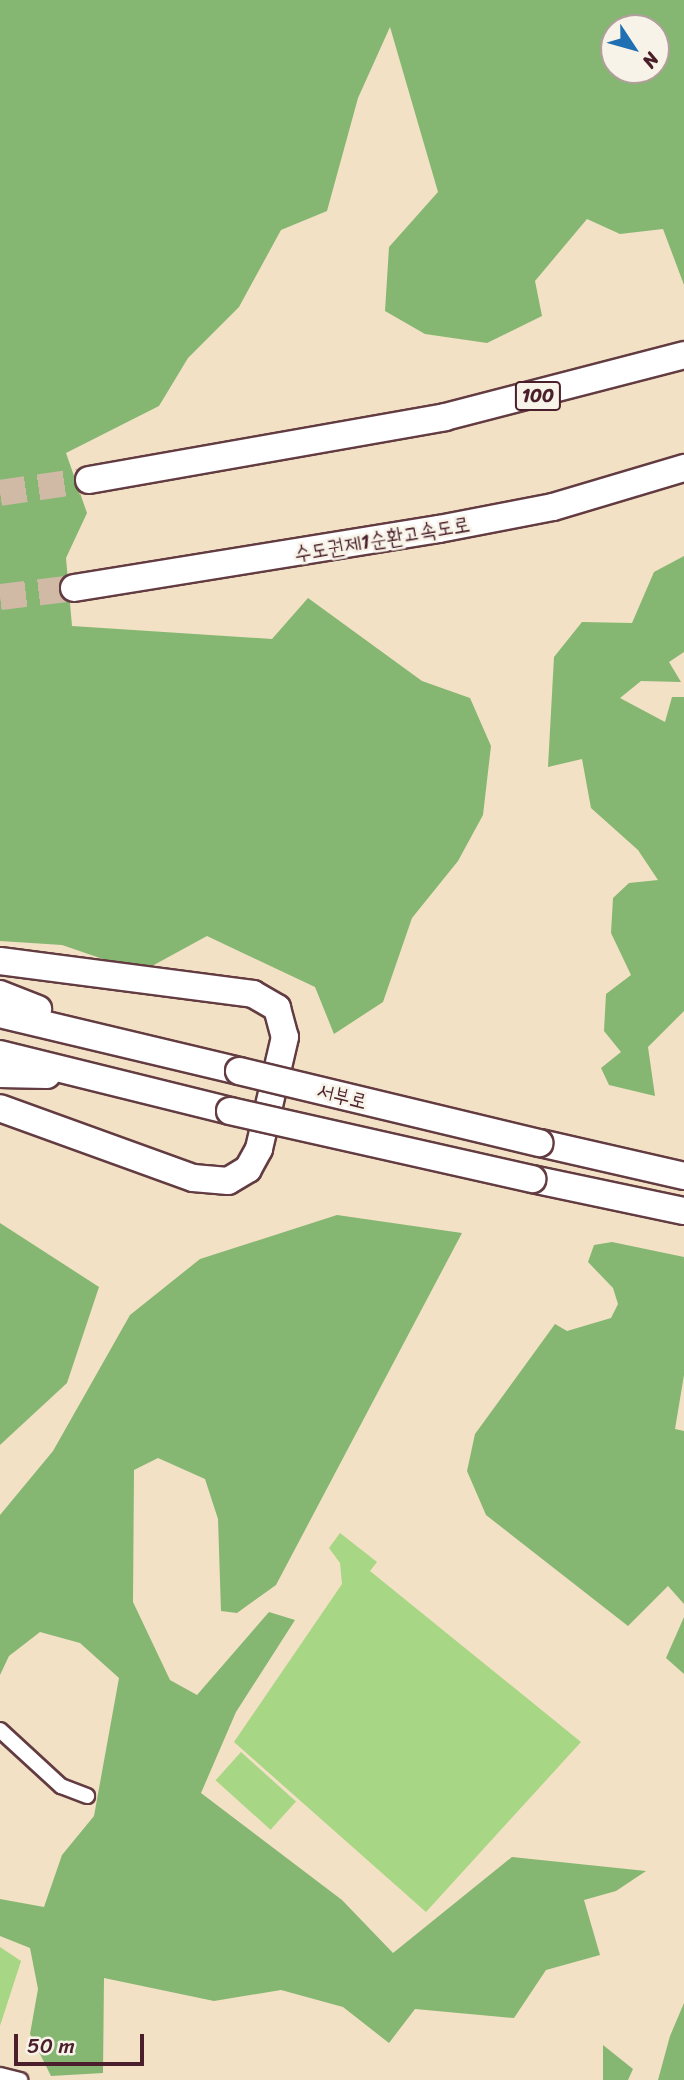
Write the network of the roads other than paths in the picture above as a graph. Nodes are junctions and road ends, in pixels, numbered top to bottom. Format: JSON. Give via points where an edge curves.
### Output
{"nodes":[{"id":1,"x":684,"y":355,"type":"edge"},
{"id":2,"x":684,"y":468,"type":"edge"},
{"id":3,"x":89,"y":480,"type":"tunnel mouth"},
{"id":4,"x":75,"y":588,"type":"tunnel mouth"},
{"id":5,"x":0,"y":961,"type":"edge"},
{"id":6,"x":0,"y":994,"type":"edge"},
{"id":7,"x":0,"y":1014,"type":"edge"},
{"id":8,"x":121,"y":1042,"type":"junction"},
{"id":9,"x":0,"y":1054,"type":"edge"},
{"id":10,"x":0,"y":1074,"type":"edge"},
{"id":11,"x":90,"y":1074,"type":"junction"},
{"id":12,"x":0,"y":1108,"type":"edge"},
{"id":13,"x":684,"y":1177,"type":"edge"},
{"id":14,"x":684,"y":1211,"type":"edge"},
{"id":15,"x":0,"y":1730,"type":"edge"},
{"id":16,"x":87,"y":1796,"type":"dead end"},
{"id":17,"x":3,"y":2077,"type":"edge"},
{"id":18,"x":20,"y":2080,"type":"edge"}],
"edges":[{"from":1,"to":3,"type":"highway","number":"100","via":[[542,395]]},
{"from":2,"to":4,"type":"highway","name":"수도권제1순환고속도로","via":[[564,504],[439,529]]},
{"from":5,"to":12,"type":"highway","via":[[253,994],[277,1008],[285,1037],[259,1149],[248,1169],[228,1181],[193,1178]]},
{"from":6,"to":8,"type":"highway"},
{"from":7,"to":8,"type":"highway","name":"서부로"},
{"from":8,"to":13,"type":"highway","name":"서부로","bridge":true},
{"from":9,"to":11,"type":"highway","name":"서부로"},
{"from":10,"to":11,"type":"highway"},
{"from":11,"to":14,"type":"highway","name":"서부로","bridge":true,"via":[[230,1111]]},
{"from":15,"to":16,"type":"street","via":[[61,1786]]},
{"from":17,"to":18,"type":"street"}]}
